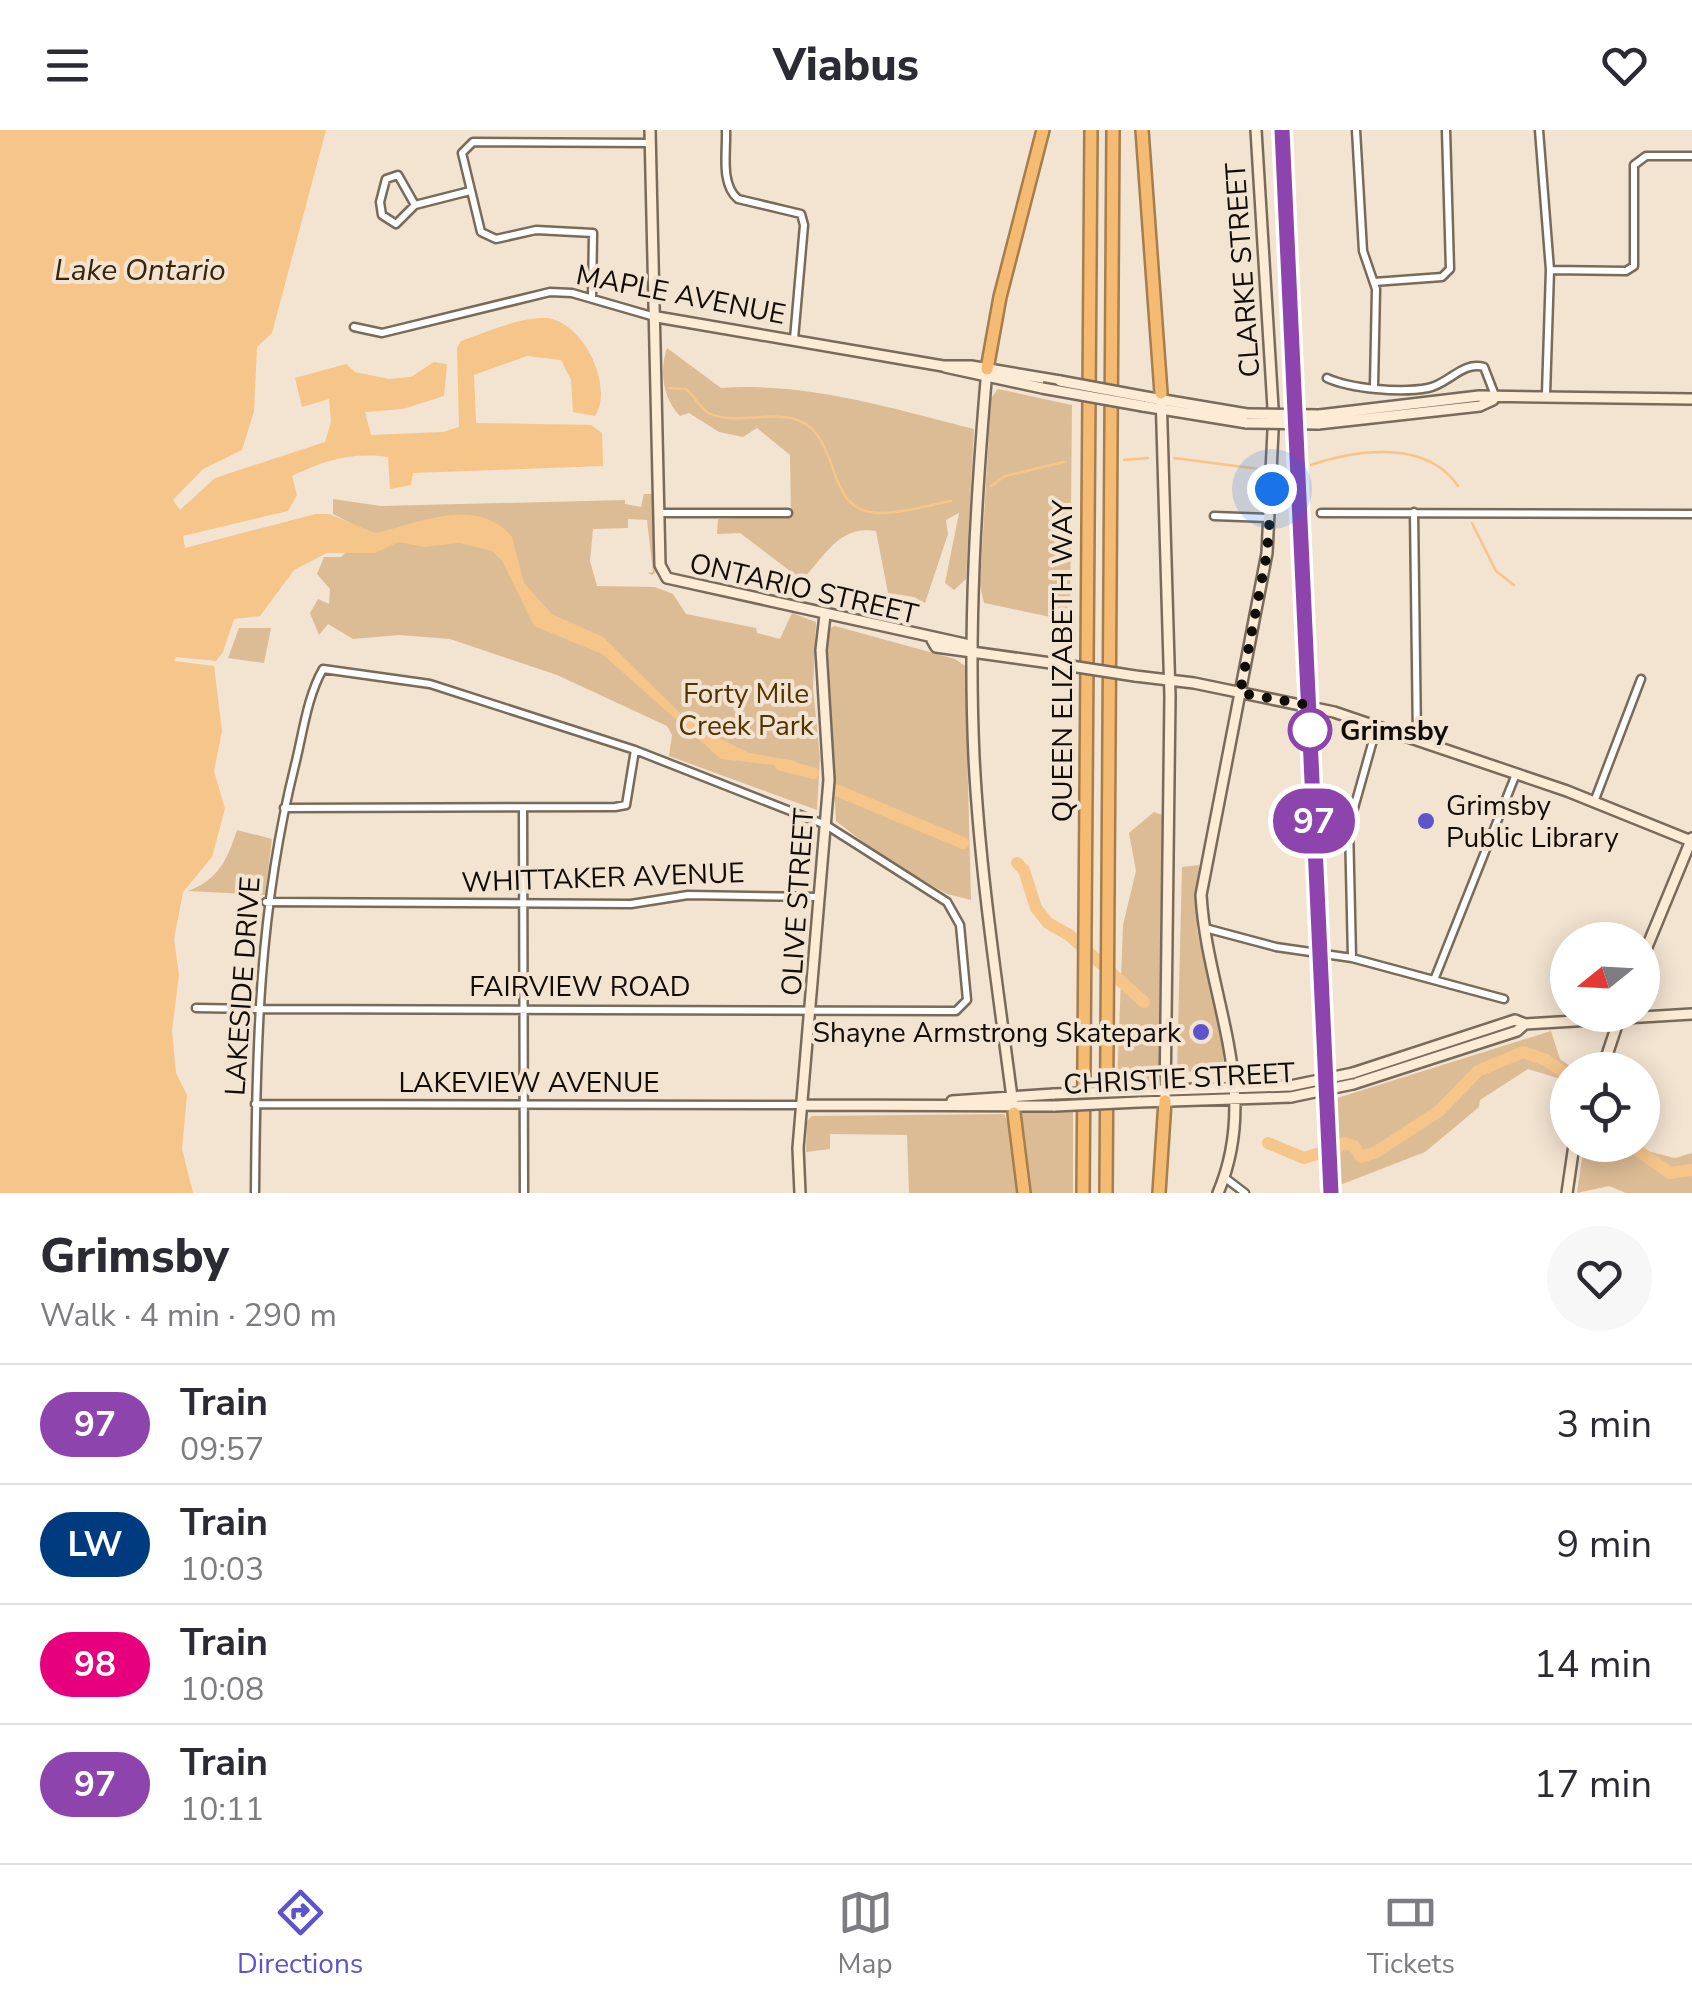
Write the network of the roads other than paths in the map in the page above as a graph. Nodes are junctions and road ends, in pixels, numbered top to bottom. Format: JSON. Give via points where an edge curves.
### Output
{"nodes":[{"id":1,"x":650,"y":130,"type":"edge"},
{"id":2,"x":726,"y":130,"type":"edge"},
{"id":3,"x":1043,"y":130,"type":"edge"},
{"id":4,"x":1091,"y":130,"type":"edge"},
{"id":5,"x":1113,"y":130,"type":"edge"},
{"id":6,"x":1142,"y":130,"type":"edge"},
{"id":7,"x":1256,"y":130,"type":"edge"},
{"id":8,"x":1356,"y":130,"type":"edge"},
{"id":9,"x":1446,"y":130,"type":"edge"},
{"id":10,"x":1539,"y":130,"type":"edge"},
{"id":11,"x":651,"y":143,"type":"junction"},
{"id":12,"x":1692,"y":156,"type":"edge"},
{"id":13,"x":470,"y":192,"type":"junction"},
{"id":14,"x":415,"y":206,"type":"junction"},
{"id":15,"x":1550,"y":270,"type":"junction"},
{"id":16,"x":1374,"y":282,"type":"junction"},
{"id":17,"x":592,"y":299,"type":"junction"},
{"id":18,"x":656,"y":317,"type":"junction"},
{"id":19,"x":354,"y":327,"type":"dead end"},
{"id":20,"x":794,"y":340,"type":"junction"},
{"id":21,"x":987,"y":374,"type":"junction"},
{"id":22,"x":1327,"y":378,"type":"dead end"},
{"id":23,"x":1374,"y":386,"type":"junction"},
{"id":24,"x":1546,"y":394,"type":"junction"},
{"id":25,"x":1496,"y":399,"type":"junction"},
{"id":26,"x":1692,"y":399,"type":"edge"},
{"id":27,"x":1162,"y":401,"type":"junction"},
{"id":28,"x":1274,"y":408,"type":"dead end"},
{"id":29,"x":1274,"y":430,"type":"dead end"},
{"id":30,"x":1321,"y":512,"type":"dead end"},
{"id":31,"x":1414,"y":512,"type":"junction"},
{"id":32,"x":662,"y":513,"type":"junction"},
{"id":33,"x":788,"y":513,"type":"dead end"},
{"id":34,"x":1692,"y":514,"type":"edge"},
{"id":35,"x":1214,"y":516,"type":"dead end"},
{"id":36,"x":1271,"y":518,"type":"junction"},
{"id":37,"x":825,"y":615,"type":"junction"},
{"id":38,"x":971,"y":650,"type":"junction"},
{"id":39,"x":1641,"y":679,"type":"dead end"},
{"id":40,"x":1170,"y":682,"type":"junction"},
{"id":41,"x":1240,"y":693,"type":"junction"},
{"id":42,"x":1378,"y":725,"type":"junction"},
{"id":43,"x":1416,"y":739,"type":"junction"},
{"id":44,"x":635,"y":750,"type":"junction"},
{"id":45,"x":1516,"y":774,"type":"junction"},
{"id":46,"x":1594,"y":802,"type":"junction"},
{"id":47,"x":284,"y":808,"type":"junction"},
{"id":48,"x":523,"y":809,"type":"junction"},
{"id":49,"x":826,"y":826,"type":"junction"},
{"id":50,"x":1691,"y":840,"type":"edge"},
{"id":51,"x":821,"y":897,"type":"junction"},
{"id":52,"x":266,"y":902,"type":"junction"},
{"id":53,"x":524,"y":904,"type":"junction"},
{"id":54,"x":1657,"y":922,"type":"edge"},
{"id":55,"x":1202,"y":928,"type":"junction"},
{"id":56,"x":1352,"y":958,"type":"junction"},
{"id":57,"x":1434,"y":980,"type":"junction"},
{"id":58,"x":1504,"y":998,"type":"dead end"},
{"id":59,"x":196,"y":1008,"type":"dead end"},
{"id":60,"x":523,"y":1008,"type":"junction"},
{"id":61,"x":257,"y":1009,"type":"junction"},
{"id":62,"x":811,"y":1009,"type":"junction"},
{"id":63,"x":1692,"y":1014,"type":"edge"},
{"id":64,"x":1660,"y":1015,"type":"edge"},
{"id":65,"x":1550,"y":1022,"type":"edge"},
{"id":66,"x":1234,"y":1095,"type":"junction"},
{"id":67,"x":1165,"y":1096,"type":"junction"},
{"id":68,"x":255,"y":1104,"type":"junction"},
{"id":69,"x":524,"y":1104,"type":"junction"},
{"id":70,"x":802,"y":1105,"type":"junction"},
{"id":71,"x":1012,"y":1105,"type":"junction"},
{"id":72,"x":1572,"y":1162,"type":"edge"},
{"id":73,"x":1224,"y":1177,"type":"junction"},
{"id":74,"x":255,"y":1193,"type":"edge"},
{"id":75,"x":524,"y":1193,"type":"edge"},
{"id":76,"x":800,"y":1193,"type":"edge"},
{"id":77,"x":1024,"y":1193,"type":"edge"},
{"id":78,"x":1082,"y":1193,"type":"edge"},
{"id":79,"x":1106,"y":1193,"type":"edge"},
{"id":80,"x":1159,"y":1193,"type":"edge"},
{"id":81,"x":1218,"y":1193,"type":"edge"},
{"id":82,"x":1246,"y":1193,"type":"edge"},
{"id":83,"x":1568,"y":1193,"type":"edge"}],
"edges":[{"from":1,"to":11,"type":"street"},
{"from":2,"to":20,"type":"street","via":[[732,194],[800,214],[804,225]]},
{"from":3,"to":21,"type":"highway"},
{"from":4,"to":78,"type":"highway","name":"QUEEN ELIZABETH WAY"},
{"from":5,"to":79,"type":"highway","name":"QUEEN ELIZABETH WAY"},
{"from":6,"to":27,"type":"highway"},
{"from":7,"to":28,"type":"street","name":"CLARKE STREET"},
{"from":8,"to":16,"type":"street","via":[[1362,251]]},
{"from":9,"to":16,"type":"street","via":[[1450,269],[1442,277]]},
{"from":10,"to":15,"type":"street"},
{"from":11,"to":13,"type":"street","via":[[472,142],[462,153]]},
{"from":11,"to":18,"type":"street"},
{"from":12,"to":15,"type":"street","via":[[1646,156],[1634,165],[1634,266]]},
{"from":13,"to":14,"type":"street"},
{"from":13,"to":17,"type":"street","via":[[481,232],[496,239],[536,230],[593,233]]},
{"from":14,"to":14,"type":"street","via":[[398,175],[386,179],[380,202],[386,222],[396,224]]},
{"from":15,"to":24,"type":"street"},
{"from":16,"to":23,"type":"street"},
{"from":17,"to":18,"type":"street","name":"MAPLE AVENUE"},
{"from":17,"to":19,"type":"street","name":"MAPLE AVENUE","via":[[550,292],[382,333]]},
{"from":18,"to":20,"type":"street","name":"MAPLE AVENUE"},
{"from":18,"to":32,"type":"street"},
{"from":20,"to":21,"type":"street","name":"MAPLE AVENUE"},
{"from":21,"to":27,"type":"street","name":"MAPLE AVENUE","bridge":true},
{"from":21,"to":38,"type":"street"},
{"from":22,"to":23,"type":"street"},
{"from":23,"to":25,"type":"street","via":[[1430,388],[1474,364],[1484,367]]},
{"from":24,"to":25,"type":"street","name":"MAPLE AVENUE"},
{"from":24,"to":26,"type":"street","name":"MAPLE AVENUE"},
{"from":25,"to":27,"type":"street","name":"MAPLE AVENUE","bridge":true,"via":[[1318,419],[1247,418]]},
{"from":27,"to":40,"type":"street"},
{"from":29,"to":36,"type":"street"},
{"from":30,"to":31,"type":"street"},
{"from":31,"to":34,"type":"street"},
{"from":31,"to":43,"type":"street"},
{"from":32,"to":33,"type":"street"},
{"from":32,"to":37,"type":"street","name":"ONTARIO STREET","via":[[666,578]]},
{"from":35,"to":36,"type":"street"},
{"from":36,"to":41,"type":"street"},
{"from":37,"to":38,"type":"street","name":"ONTARIO STREET"},
{"from":37,"to":49,"type":"street","name":"OLIVE STREET"},
{"from":38,"to":40,"type":"street","name":"ONTARIO STREET","bridge":true},
{"from":38,"to":71,"type":"street","via":[[980,852]]},
{"from":39,"to":46,"type":"street"},
{"from":40,"to":41,"type":"street","name":"ONTARIO STREET"},
{"from":40,"to":67,"type":"street"},
{"from":41,"to":42,"type":"street","name":"ONTARIO STREET"},
{"from":41,"to":55,"type":"street","via":[[1205,860]]},
{"from":42,"to":43,"type":"street","name":"ONTARIO STREET"},
{"from":42,"to":56,"type":"street","via":[[1349,826]]},
{"from":43,"to":45,"type":"street","name":"ONTARIO STREET"},
{"from":44,"to":47,"type":"street","name":"LAKESIDE DRIVE","via":[[430,684],[323,669]]},
{"from":44,"to":48,"type":"street","via":[[626,806]]},
{"from":44,"to":49,"type":"street"},
{"from":45,"to":46,"type":"street","name":"ONTARIO STREET"},
{"from":45,"to":57,"type":"street"},
{"from":46,"to":50,"type":"street","name":"ONTARIO STREET"},
{"from":47,"to":48,"type":"street"},
{"from":47,"to":52,"type":"street","name":"LAKESIDE DRIVE"},
{"from":48,"to":53,"type":"street"},
{"from":49,"to":51,"type":"street","name":"OLIVE STREET"},
{"from":49,"to":62,"type":"street","name":"FAIRVIEW ROAD","via":[[947,902],[960,925],[966,1000],[963,1007]]},
{"from":50,"to":54,"type":"street"},
{"from":51,"to":53,"type":"street","name":"WHITTAKER AVENUE","via":[[688,895],[631,904]]},
{"from":51,"to":62,"type":"street","name":"OLIVE STREET"},
{"from":52,"to":53,"type":"street","name":"WHITTAKER AVENUE"},
{"from":52,"to":61,"type":"street","name":"LAKESIDE DRIVE"},
{"from":53,"to":60,"type":"street"},
{"from":55,"to":56,"type":"street"},
{"from":55,"to":66,"type":"street","via":[[1228,1022]]},
{"from":56,"to":57,"type":"street"},
{"from":57,"to":58,"type":"street"},
{"from":59,"to":61,"type":"street","name":"FAIRVIEW ROAD"},
{"from":60,"to":61,"type":"street","name":"FAIRVIEW ROAD"},
{"from":60,"to":62,"type":"street","name":"FAIRVIEW ROAD"},
{"from":60,"to":69,"type":"street"},
{"from":61,"to":68,"type":"street","name":"LAKESIDE DRIVE"},
{"from":62,"to":70,"type":"street","name":"OLIVE STREET"},
{"from":63,"to":64,"type":"street","name":"CHRISTIE STREET"},
{"from":65,"to":66,"type":"street","name":"CHRISTIE STREET","bridge":true,"via":[[1515,1020],[1482,1028],[1353,1079]]},
{"from":66,"to":67,"type":"street","name":"CHRISTIE STREET"},
{"from":66,"to":73,"type":"street","via":[[1235,1132]]},
{"from":67,"to":71,"type":"street","name":"CHRISTIE STREET","bridge":true},
{"from":67,"to":80,"type":"highway"},
{"from":68,"to":69,"type":"street","name":"LAKEVIEW AVENUE"},
{"from":68,"to":74,"type":"street","name":"LAKESIDE DRIVE"},
{"from":69,"to":70,"type":"street","name":"LAKEVIEW AVENUE"},
{"from":69,"to":75,"type":"street"},
{"from":70,"to":71,"type":"street","name":"CHRISTIE STREET"},
{"from":70,"to":76,"type":"street","name":"OLIVE STREET"},
{"from":71,"to":77,"type":"highway"},
{"from":72,"to":83,"type":"street"},
{"from":73,"to":81,"type":"street"},
{"from":73,"to":82,"type":"street"}]}
